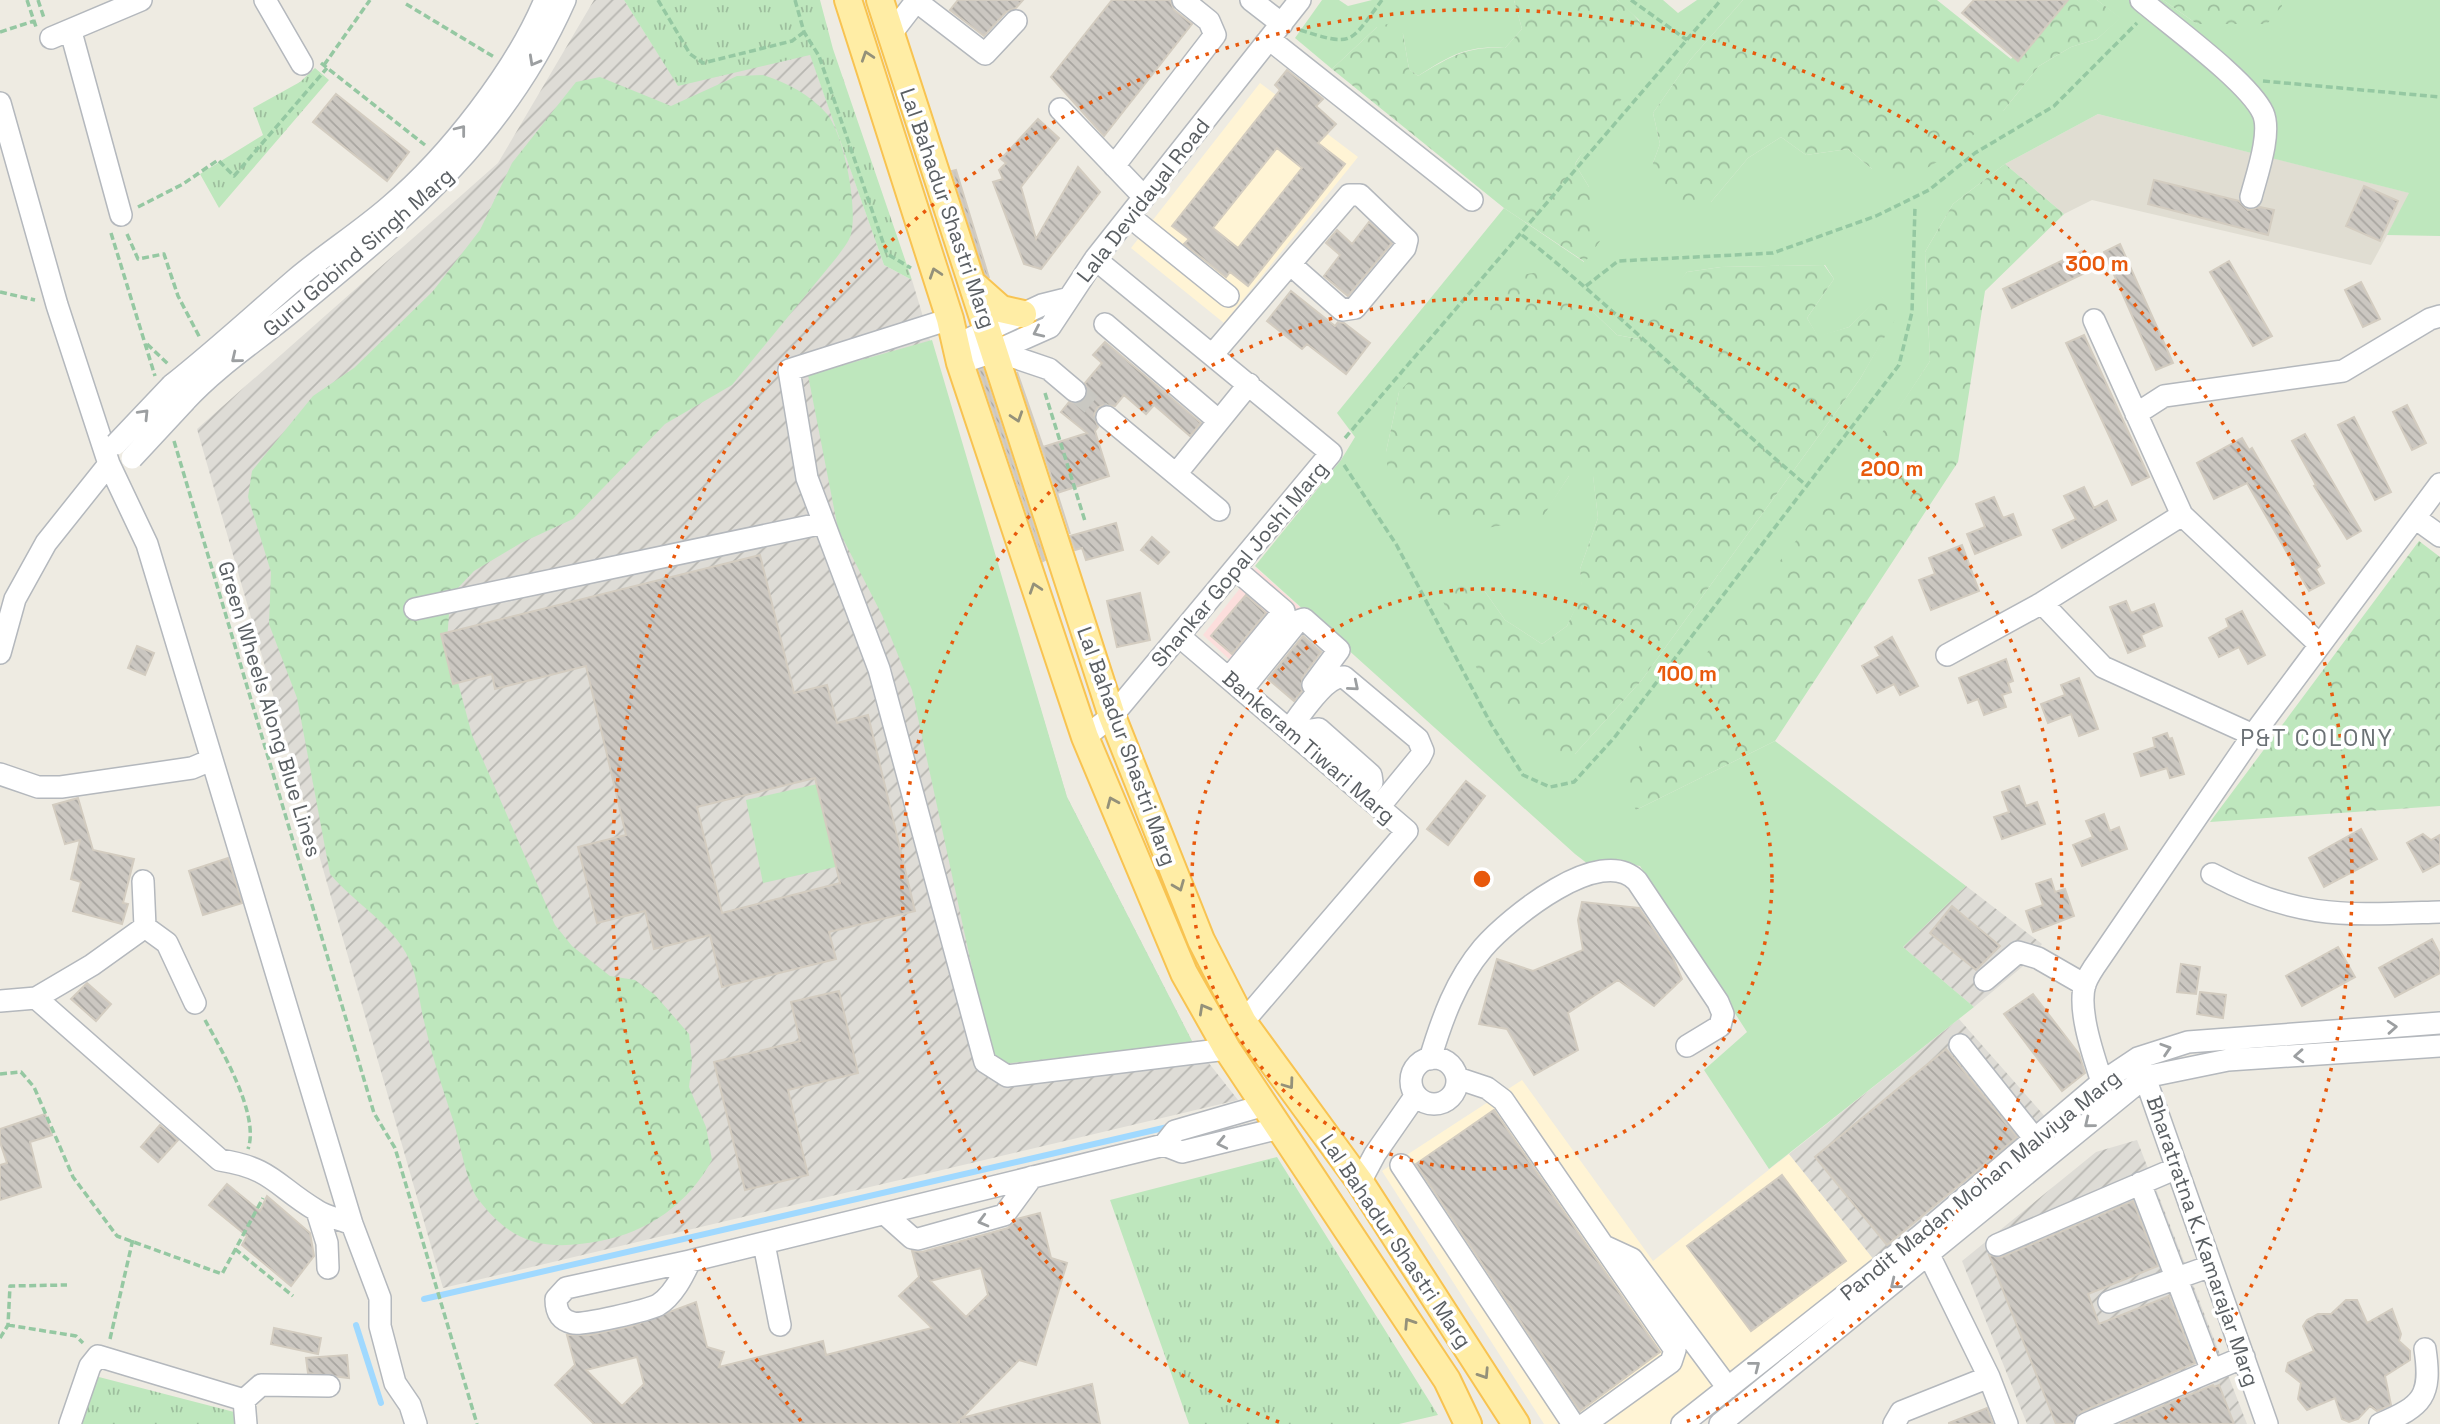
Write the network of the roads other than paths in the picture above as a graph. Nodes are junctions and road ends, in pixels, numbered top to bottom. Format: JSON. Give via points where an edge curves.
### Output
{"nodes":[{"id":1,"x":141,"y":0,"type":"edge"},
{"id":2,"x":265,"y":0,"type":"edge"},
{"id":3,"x":545,"y":0,"type":"edge"},
{"id":4,"x":565,"y":0,"type":"edge"},
{"id":5,"x":848,"y":0,"type":"edge"},
{"id":6,"x":880,"y":0,"type":"edge"},
{"id":7,"x":916,"y":0,"type":"edge"},
{"id":8,"x":1183,"y":0,"type":"edge"},
{"id":9,"x":1251,"y":0,"type":"edge"},
{"id":10,"x":1300,"y":0,"type":"edge"},
{"id":11,"x":2146,"y":4,"type":"edge"},
{"id":12,"x":1016,"y":21,"type":"dead end"},
{"id":13,"x":1275,"y":32,"type":"junction"},
{"id":14,"x":890,"y":35,"type":"junction"},
{"id":15,"x":302,"y":64,"type":"dead end"},
{"id":16,"x":0,"y":103,"type":"edge"},
{"id":17,"x":1060,"y":109,"type":"dead end"},
{"id":18,"x":1114,"y":166,"type":"junction"},
{"id":19,"x":1144,"y":197,"type":"junction"},
{"id":20,"x":2251,"y":197,"type":"dead end"},
{"id":21,"x":1472,"y":200,"type":"dead end"},
{"id":22,"x":1129,"y":216,"type":"junction"},
{"id":23,"x":118,"y":223,"type":"road end"},
{"id":24,"x":1095,"y":258,"type":"junction"},
{"id":25,"x":1290,"y":264,"type":"junction"},
{"id":26,"x":973,"y":283,"type":"junction"},
{"id":27,"x":1228,"y":296,"type":"dead end"},
{"id":28,"x":1066,"y":299,"type":"junction"},
{"id":29,"x":1023,"y":314,"type":"junction"},
{"id":30,"x":2440,"y":316,"type":"edge"},
{"id":31,"x":950,"y":319,"type":"junction"},
{"id":32,"x":2094,"y":320,"type":"dead end"},
{"id":33,"x":1105,"y":324,"type":"dead end"},
{"id":34,"x":992,"y":340,"type":"junction"},
{"id":35,"x":958,"y":354,"type":"junction"},
{"id":36,"x":1213,"y":354,"type":"junction"},
{"id":37,"x":1249,"y":384,"type":"junction"},
{"id":38,"x":177,"y":388,"type":"junction"},
{"id":39,"x":1075,"y":391,"type":"tunnel mouth"},
{"id":40,"x":2136,"y":414,"type":"junction"},
{"id":41,"x":1107,"y":417,"type":"tunnel mouth"},
{"id":42,"x":1219,"y":421,"type":"junction"},
{"id":43,"x":112,"y":454,"type":"junction"},
{"id":44,"x":1176,"y":474,"type":"junction"},
{"id":45,"x":2440,"y":484,"type":"edge"},
{"id":46,"x":1219,"y":510,"type":"dead end"},
{"id":47,"x":2182,"y":515,"type":"junction"},
{"id":48,"x":2415,"y":518,"type":"junction"},
{"id":49,"x":824,"y":523,"type":"junction"},
{"id":50,"x":2440,"y":536,"type":"edge"},
{"id":51,"x":1241,"y":573,"type":"junction"},
{"id":52,"x":2042,"y":603,"type":"junction"},
{"id":53,"x":415,"y":609,"type":"dead end"},
{"id":54,"x":1192,"y":634,"type":"junction"},
{"id":55,"x":2319,"y":643,"type":"junction"},
{"id":56,"x":0,"y":653,"type":"edge"},
{"id":57,"x":1947,"y":655,"type":"dead end"},
{"id":58,"x":1239,"y":680,"type":"junction"},
{"id":59,"x":1112,"y":716,"type":"junction"},
{"id":60,"x":1293,"y":729,"type":"junction"},
{"id":61,"x":2253,"y":735,"type":"junction"},
{"id":62,"x":1085,"y":737,"type":"junction"},
{"id":63,"x":211,"y":760,"type":"junction"},
{"id":64,"x":0,"y":774,"type":"edge"},
{"id":65,"x":1373,"y":797,"type":"junction"},
{"id":66,"x":2212,"y":874,"type":"dead end"},
{"id":67,"x":143,"y":881,"type":"dead end"},
{"id":68,"x":2440,"y":912,"type":"edge"},
{"id":69,"x":145,"y":927,"type":"junction"},
{"id":70,"x":1985,"y":980,"type":"dead end"},
{"id":71,"x":2085,"y":985,"type":"junction"},
{"id":72,"x":36,"y":998,"type":"junction"},
{"id":73,"x":0,"y":1001,"type":"edge"},
{"id":74,"x":195,"y":1003,"type":"road end"},
{"id":75,"x":1243,"y":1023,"type":"junction"},
{"id":76,"x":2440,"y":1023,"type":"edge"},
{"id":77,"x":1960,"y":1045,"type":"dead end"},
{"id":78,"x":1687,"y":1046,"type":"dead end"},
{"id":79,"x":2440,"y":1046,"type":"edge"},
{"id":80,"x":1227,"y":1049,"type":"junction"},
{"id":81,"x":1430,"y":1059,"type":"junction"},
{"id":82,"x":2142,"y":1068,"type":"junction"},
{"id":83,"x":1457,"y":1078,"type":"junction"},
{"id":84,"x":2102,"y":1082,"type":"junction"},
{"id":85,"x":1416,"y":1095,"type":"junction"},
{"id":86,"x":1265,"y":1105,"type":"junction"},
{"id":87,"x":1280,"y":1128,"type":"junction"},
{"id":88,"x":2035,"y":1139,"type":"junction"},
{"id":89,"x":1164,"y":1144,"type":"junction"},
{"id":90,"x":1401,"y":1165,"type":"dead end"},
{"id":91,"x":2177,"y":1168,"type":"junction"},
{"id":92,"x":1032,"y":1177,"type":"junction"},
{"id":93,"x":1360,"y":1182,"type":"junction"},
{"id":94,"x":2140,"y":1184,"type":"junction"},
{"id":95,"x":317,"y":1211,"type":"junction"},
{"id":96,"x":885,"y":1214,"type":"junction"},
{"id":97,"x":352,"y":1224,"type":"junction"},
{"id":98,"x":1920,"y":1236,"type":"junction"},
{"id":99,"x":764,"y":1244,"type":"junction"},
{"id":100,"x":1997,"y":1245,"type":"dead end"},
{"id":101,"x":1604,"y":1247,"type":"junction"},
{"id":102,"x":690,"y":1261,"type":"junction"},
{"id":103,"x":1934,"y":1263,"type":"junction"},
{"id":104,"x":2211,"y":1266,"type":"junction"},
{"id":105,"x":328,"y":1268,"type":"dead end"},
{"id":106,"x":2175,"y":1279,"type":"junction"},
{"id":107,"x":1851,"y":1291,"type":"junction"},
{"id":108,"x":2109,"y":1302,"type":"dead end"},
{"id":109,"x":1863,"y":1309,"type":"junction"},
{"id":110,"x":780,"y":1325,"type":"dead end"},
{"id":111,"x":2425,"y":1349,"type":"dead end"},
{"id":112,"x":2244,"y":1357,"type":"junction"},
{"id":113,"x":2212,"y":1371,"type":"junction"},
{"id":114,"x":1989,"y":1377,"type":"junction"},
{"id":115,"x":329,"y":1386,"type":"dead end"},
{"id":116,"x":1728,"y":1388,"type":"junction"},
{"id":117,"x":244,"y":1400,"type":"junction"},
{"id":118,"x":413,"y":1415,"type":"edge"},
{"id":119,"x":70,"y":1424,"type":"edge"},
{"id":120,"x":246,"y":1424,"type":"edge"},
{"id":121,"x":1468,"y":1424,"type":"edge"},
{"id":122,"x":1516,"y":1424,"type":"edge"},
{"id":123,"x":1573,"y":1424,"type":"edge"},
{"id":124,"x":1585,"y":1424,"type":"edge"},
{"id":125,"x":1682,"y":1424,"type":"edge"},
{"id":126,"x":1720,"y":1424,"type":"edge"},
{"id":127,"x":1894,"y":1424,"type":"edge"},
{"id":128,"x":2007,"y":1424,"type":"edge"},
{"id":129,"x":2086,"y":1424,"type":"edge"},
{"id":130,"x":2267,"y":1424,"type":"edge"},
{"id":131,"x":2380,"y":1424,"type":"edge"}],
"edges":[{"from":1,"to":23,"type":"street","via":[[61,35]]},
{"from":2,"to":15,"type":"street"},
{"from":38,"to":3,"type":"street","name":"Guru Gobind Singh Marg","one_way":true,"via":[[300,276],[391,205],[440,156],[525,43]]},
{"from":4,"to":38,"type":"street","name":"Guru Gobind Singh Marg","one_way":true,"via":[[531,67],[457,167],[397,224]]},
{"from":31,"to":5,"type":"main road","name":"Lal Bahadur Shastri Marg","one_way":true},
{"from":6,"to":14,"type":"main road","name":"Lal Bahadur Shastri Marg"},
{"from":7,"to":12,"type":"street","via":[[985,54]]},
{"from":7,"to":14,"type":"street"},
{"from":8,"to":18,"type":"street","via":[[1209,21],[1215,35]]},
{"from":9,"to":13,"type":"street"},
{"from":10,"to":13,"type":"street","name":"Lala Devidayal Road"},
{"from":11,"to":20,"type":"street","via":[[2233,78],[2263,114],[2264,146]]},
{"from":13,"to":19,"type":"street","name":"Lala Devidayal Road"},
{"from":13,"to":21,"type":"street"},
{"from":14,"to":26,"type":"main road","name":"Lal Bahadur Shastri Marg"},
{"from":16,"to":43,"type":"street","via":[[57,305]]},
{"from":17,"to":18,"type":"street"},
{"from":18,"to":19,"type":"street"},
{"from":19,"to":22,"type":"street","name":"Lala Devidayal Road"},
{"from":22,"to":24,"type":"street","name":"Lala Devidayal Road"},
{"from":22,"to":27,"type":"street"},
{"from":24,"to":28,"type":"street","name":"Lala Devidayal Road"},
{"from":24,"to":36,"type":"street","name":"Shankar Gopal Joshi Marg"},
{"from":25,"to":25,"type":"street","via":[[1348,311],[1397,258],[1407,240],[1355,193]]},
{"from":25,"to":36,"type":"street"},
{"from":26,"to":29,"type":"main road","via":[[1001,309]]},
{"from":26,"to":34,"type":"main road","name":"Lal Bahadur Shastri Marg"},
{"from":28,"to":29,"type":"street"},
{"from":28,"to":34,"type":"street","name":"Lala Devidayal Road","one_way":true,"via":[[1050,327]]},
{"from":29,"to":34,"type":"street"},
{"from":30,"to":40,"type":"street","via":[[2343,371],[2164,396]]},
{"from":31,"to":35,"type":"main road","name":"Lal Bahadur Shastri Marg"},
{"from":31,"to":49,"type":"street","via":[[789,370],[807,478]]},
{"from":32,"to":40,"type":"street"},
{"from":33,"to":42,"type":"street"},
{"from":34,"to":35,"type":"street","name":"Lala Devidayal Road"},
{"from":34,"to":39,"type":"street","via":[[1049,369]]},
{"from":34,"to":59,"type":"main road","name":"Lal Bahadur Shastri Marg","one_way":true},
{"from":62,"to":35,"type":"main road","name":"Lal Bahadur Shastri Marg","one_way":true},
{"from":36,"to":37,"type":"street","name":"Shankar Gopal Joshi Marg"},
{"from":37,"to":42,"type":"street"},
{"from":37,"to":51,"type":"street","name":"Shankar Gopal Joshi Marg","via":[[1331,453]]},
{"from":43,"to":38,"type":"street","name":"Guru Gobind Singh Marg","one_way":true,"bridge":true},
{"from":38,"to":43,"type":"street","name":"Guru Gobind Singh Marg","bridge":true,"via":[[132,458]]},
{"from":40,"to":47,"type":"street"},
{"from":41,"to":44,"type":"street"},
{"from":42,"to":44,"type":"street"},
{"from":43,"to":56,"type":"street","name":"Guru Gobind Singh Marg","via":[[47,543],[15,599]]},
{"from":43,"to":63,"type":"street","via":[[147,544]]},
{"from":44,"to":46,"type":"street"},
{"from":45,"to":48,"type":"street"},
{"from":47,"to":52,"type":"street"},
{"from":47,"to":55,"type":"street"},
{"from":48,"to":50,"type":"street"},
{"from":48,"to":55,"type":"street"},
{"from":49,"to":53,"type":"street"},
{"from":49,"to":80,"type":"street","via":[[879,669],[985,1062],[1007,1076]]},
{"from":51,"to":54,"type":"street","name":"Shankar Gopal Joshi Marg"},
{"from":51,"to":58,"type":"street","via":[[1284,611]]},
{"from":52,"to":57,"type":"street"},
{"from":52,"to":61,"type":"street","via":[[2104,667]]},
{"from":54,"to":58,"type":"street","name":"Bankeram Tiwari Marg"},
{"from":54,"to":59,"type":"street","name":"Shankar Gopal Joshi Marg"},
{"from":55,"to":61,"type":"street"},
{"from":58,"to":60,"type":"street","name":"Bankeram Tiwari Marg"},
{"from":58,"to":60,"type":"street","via":[[1301,620],[1338,647]]},
{"from":59,"to":62,"type":"street","name":"Shankar Gopal Joshi Marg"},
{"from":59,"to":75,"type":"main road","name":"Lal Bahadur Shastri Marg","one_way":true,"via":[[1201,940]]},
{"from":60,"to":65,"type":"street","name":"Bankeram Tiwari Marg"},
{"from":60,"to":65,"type":"street","one_way":true,"via":[[1328,682],[1344,677],[1418,739],[1423,751],[1420,757]]},
{"from":61,"to":71,"type":"street"},
{"from":80,"to":62,"type":"main road","name":"Lal Bahadur Shastri Marg","one_way":true,"via":[[1184,972]]},
{"from":63,"to":64,"type":"street","via":[[191,768],[61,787],[38,787]]},
{"from":63,"to":97,"type":"street"},
{"from":65,"to":75,"type":"street","name":"Bankeram Tiwari Marg","via":[[1408,831]]},
{"from":66,"to":68,"type":"street","via":[[2276,904],[2311,912]]},
{"from":67,"to":69,"type":"street"},
{"from":69,"to":72,"type":"street"},
{"from":69,"to":74,"type":"street","via":[[167,943]]},
{"from":70,"to":71,"type":"street","via":[[2018,952]]},
{"from":71,"to":84,"type":"street","via":[[2091,1045]]},
{"from":72,"to":73,"type":"street"},
{"from":72,"to":95,"type":"street","via":[[220,1160],[275,1177]]},
{"from":75,"to":93,"type":"main road","name":"Lal Bahadur Shastri Marg","one_way":true},
{"from":82,"to":76,"type":"street","name":"Pandit Madan Mohan Malviya Marg","one_way":true,"via":[[2188,1042]]},
{"from":77,"to":88,"type":"street"},
{"from":78,"to":81,"type":"street","via":[[1720,1026],[1723,1014],[1637,881],[1619,870],[1591,872],[1541,898],[1484,947],[1443,1013]]},
{"from":79,"to":82,"type":"street","name":"Pandit Madan Mohan Malviya Marg","one_way":true},
{"from":80,"to":86,"type":"main road","name":"Lal Bahadur Shastri Marg"},
{"from":81,"to":83,"type":"street","via":[[1445,1061]]},
{"from":81,"to":85,"type":"street","via":[[1413,1073]]},
{"from":82,"to":84,"type":"street","name":"Pandit Madan Mohan Malviya Marg"},
{"from":82,"to":91,"type":"street","name":"Bharatratna K. Kamarajar Marg"},
{"from":82,"to":103,"type":"street","name":"Pandit Madan Mohan Malviya Marg","one_way":true},
{"from":83,"to":85,"type":"street","via":[[1454,1093],[1442,1102],[1428,1103]]},
{"from":83,"to":101,"type":"street","via":[[1487,1088],[1503,1100]]},
{"from":84,"to":88,"type":"street","name":"Pandit Madan Mohan Malviya Marg"},
{"from":85,"to":93,"type":"street"},
{"from":86,"to":87,"type":"main road","name":"Lal Bahadur Shastri Marg"},
{"from":86,"to":89,"type":"street","via":[[1175,1131]]},
{"from":87,"to":89,"type":"street","one_way":true,"via":[[1182,1152]]},
{"from":121,"to":87,"type":"main road","name":"Lal Bahadur Shastri Marg","one_way":true,"via":[[1447,1380]]},
{"from":88,"to":98,"type":"street","name":"Pandit Madan Mohan Malviya Marg"},
{"from":89,"to":92,"type":"street"},
{"from":90,"to":123,"type":"street"},
{"from":91,"to":94,"type":"street"},
{"from":91,"to":104,"type":"street","name":"Bharatratna K. Kamarajar Marg"},
{"from":92,"to":96,"type":"street"},
{"from":92,"to":96,"type":"street","one_way":true,"via":[[1004,1215],[918,1239]]},
{"from":93,"to":122,"type":"main road","name":"Lal Bahadur Shastri Marg","one_way":true},
{"from":94,"to":100,"type":"street"},
{"from":94,"to":106,"type":"street"},
{"from":95,"to":97,"type":"street"},
{"from":95,"to":105,"type":"street","via":[[327,1243]]},
{"from":96,"to":99,"type":"street"},
{"from":97,"to":118,"type":"street","via":[[380,1298],[380,1326],[395,1383]]},
{"from":98,"to":103,"type":"street"},
{"from":98,"to":107,"type":"street","name":"Pandit Madan Mohan Malviya Marg"},
{"from":99,"to":102,"type":"street"},
{"from":99,"to":110,"type":"street"},
{"from":101,"to":116,"type":"street","via":[[1632,1259]]},
{"from":101,"to":124,"type":"street","via":[[1676,1354]]},
{"from":102,"to":102,"type":"street","via":[[681,1279],[657,1305],[575,1325],[556,1310],[556,1299],[566,1288]]},
{"from":103,"to":109,"type":"street","name":"Pandit Madan Mohan Malviya Marg","one_way":true},
{"from":103,"to":114,"type":"street"},
{"from":104,"to":106,"type":"street"},
{"from":104,"to":112,"type":"street","name":"Bharatratna K. Kamarajar Marg"},
{"from":106,"to":108,"type":"street"},
{"from":106,"to":113,"type":"street"},
{"from":107,"to":109,"type":"street"},
{"from":116,"to":107,"type":"street","name":"Pandit Madan Mohan Malviya Marg","one_way":true},
{"from":109,"to":126,"type":"street","name":"Pandit Madan Mohan Malviya Marg"},
{"from":111,"to":131,"type":"street","via":[[2427,1391],[2405,1413]]},
{"from":112,"to":113,"type":"street"},
{"from":112,"to":130,"type":"street","name":"Bharatratna K. Kamarajar Marg"},
{"from":113,"to":129,"type":"street"},
{"from":114,"to":127,"type":"street","via":[[1901,1412]]},
{"from":114,"to":128,"type":"street"},
{"from":115,"to":117,"type":"street","via":[[261,1385]]},
{"from":116,"to":125,"type":"street","name":"Pandit Madan Mohan Malviya Marg"},
{"from":117,"to":119,"type":"street","via":[[102,1358],[90,1366]]},
{"from":117,"to":120,"type":"street"}]}
